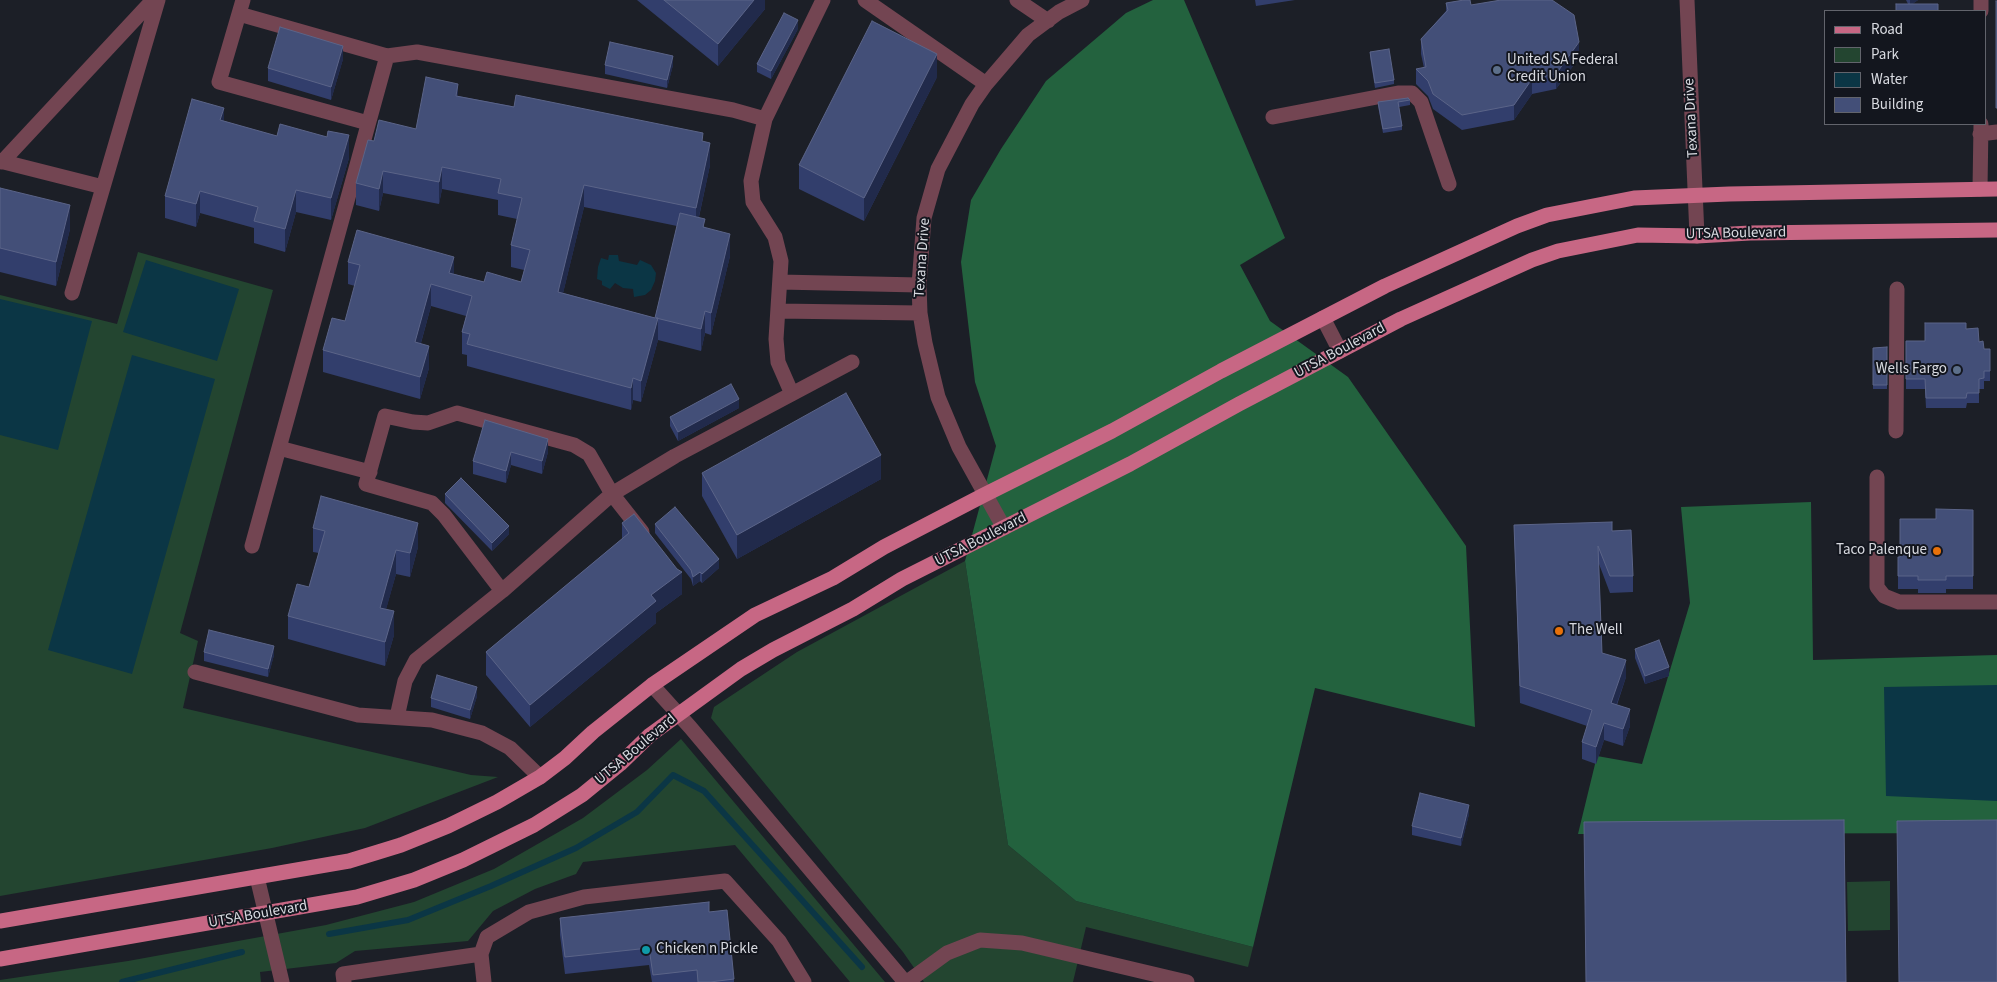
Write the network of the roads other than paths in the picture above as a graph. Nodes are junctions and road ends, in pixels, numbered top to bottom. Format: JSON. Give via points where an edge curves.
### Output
{"nodes":[{"id":1,"x":153,"y":0,"type":"edge"},
{"id":2,"x":158,"y":0,"type":"edge"},
{"id":3,"x":823,"y":0,"type":"edge"},
{"id":4,"x":865,"y":0,"type":"edge"},
{"id":5,"x":1017,"y":0,"type":"edge"},
{"id":6,"x":1082,"y":0,"type":"edge"},
{"id":7,"x":1687,"y":0,"type":"edge"},
{"id":8,"x":241,"y":7,"type":"edge"},
{"id":9,"x":1048,"y":20,"type":"junction"},
{"id":10,"x":387,"y":56,"type":"junction"},
{"id":11,"x":986,"y":84,"type":"junction"},
{"id":12,"x":1273,"y":117,"type":"dead end"},
{"id":13,"x":765,"y":119,"type":"junction"},
{"id":14,"x":368,"y":122,"type":"junction"},
{"id":15,"x":1980,"y":129,"type":"edge"},
{"id":16,"x":1997,"y":132,"type":"edge"},
{"id":17,"x":1,"y":162,"type":"edge"},
{"id":18,"x":1449,"y":184,"type":"dead end"},
{"id":19,"x":103,"y":187,"type":"junction"},
{"id":20,"x":1980,"y":189,"type":"junction"},
{"id":21,"x":1997,"y":189,"type":"edge"},
{"id":22,"x":1695,"y":197,"type":"junction"},
{"id":23,"x":1997,"y":230,"type":"edge"},
{"id":24,"x":1697,"y":236,"type":"junction"},
{"id":25,"x":780,"y":282,"type":"junction"},
{"id":26,"x":918,"y":285,"type":"junction"},
{"id":27,"x":1897,"y":289,"type":"dead end"},
{"id":28,"x":72,"y":293,"type":"dead end"},
{"id":29,"x":778,"y":311,"type":"junction"},
{"id":30,"x":920,"y":313,"type":"junction"},
{"id":31,"x":1324,"y":318,"type":"junction"},
{"id":32,"x":1340,"y":351,"type":"junction"},
{"id":33,"x":852,"y":362,"type":"dead end"},
{"id":34,"x":792,"y":394,"type":"junction"},
{"id":35,"x":1896,"y":431,"type":"dead end"},
{"id":36,"x":279,"y":448,"type":"junction"},
{"id":37,"x":370,"y":472,"type":"junction"},
{"id":38,"x":1877,"y":477,"type":"dead end"},
{"id":39,"x":612,"y":494,"type":"junction"},
{"id":40,"x":984,"y":494,"type":"junction"},
{"id":41,"x":1004,"y":528,"type":"junction"},
{"id":42,"x":252,"y":546,"type":"dead end"},
{"id":43,"x":654,"y":547,"type":"edge"},
{"id":44,"x":502,"y":591,"type":"junction"},
{"id":45,"x":1997,"y":602,"type":"edge"},
{"id":46,"x":195,"y":672,"type":"dead end"},
{"id":47,"x":652,"y":685,"type":"junction"},
{"id":48,"x":678,"y":714,"type":"junction"},
{"id":49,"x":397,"y":717,"type":"junction"},
{"id":50,"x":540,"y":777,"type":"junction"},
{"id":51,"x":257,"y":877,"type":"junction"},
{"id":52,"x":266,"y":913,"type":"junction"},
{"id":53,"x":0,"y":922,"type":"edge"},
{"id":54,"x":481,"y":954,"type":"junction"},
{"id":55,"x":0,"y":959,"type":"edge"},
{"id":56,"x":282,"y":982,"type":"edge"},
{"id":57,"x":344,"y":982,"type":"edge"},
{"id":58,"x":484,"y":982,"type":"edge"},
{"id":59,"x":804,"y":982,"type":"edge"},
{"id":60,"x":906,"y":982,"type":"edge"},
{"id":61,"x":1187,"y":982,"type":"edge"}],
"edges":[{"from":1,"to":17,"type":"street"},
{"from":2,"to":19,"type":"street"},
{"from":3,"to":13,"type":"street"},
{"from":4,"to":11,"type":"street"},
{"from":5,"to":9,"type":"street"},
{"from":6,"to":9,"type":"street","name":"Texana Drive"},
{"from":7,"to":22,"type":"street","name":"Texana Drive"},
{"from":8,"to":10,"type":"street"},
{"from":8,"to":14,"type":"street","via":[[220,82]]},
{"from":9,"to":11,"type":"street","name":"Texana Drive","via":[[1028,35]]},
{"from":10,"to":13,"type":"street","via":[[417,52],[733,110]]},
{"from":10,"to":14,"type":"street"},
{"from":11,"to":26,"type":"street","name":"Texana Drive","via":[[938,169],[924,218]]},
{"from":12,"to":18,"type":"street","via":[[1412,93],[1421,102]]},
{"from":13,"to":25,"type":"street","via":[[751,181],[753,202],[775,237],[781,261]]},
{"from":14,"to":36,"type":"street"},
{"from":15,"to":16,"type":"street"},
{"from":15,"to":20,"type":"street"},
{"from":17,"to":19,"type":"street"},
{"from":19,"to":28,"type":"street"},
{"from":20,"to":21,"type":"main road"},
{"from":20,"to":22,"type":"main road"},
{"from":22,"to":24,"type":"street","name":"Texana Drive"},
{"from":22,"to":31,"type":"main road","via":[[1634,198],[1547,216],[1517,226],[1384,286]]},
{"from":23,"to":24,"type":"main road","name":"UTSA Boulevard"},
{"from":24,"to":32,"type":"main road","name":"UTSA Boulevard","via":[[1638,235],[1558,251],[1401,319]]},
{"from":25,"to":26,"type":"street"},
{"from":25,"to":29,"type":"street"},
{"from":26,"to":30,"type":"street","name":"Texana Drive"},
{"from":27,"to":35,"type":"street"},
{"from":29,"to":30,"type":"street"},
{"from":29,"to":34,"type":"street","via":[[778,362]]},
{"from":30,"to":40,"type":"street","name":"Texana Drive","via":[[938,397]]},
{"from":31,"to":32,"type":"street"},
{"from":31,"to":40,"type":"main road","via":[[1112,431]]},
{"from":32,"to":41,"type":"main road","name":"UTSA Boulevard"},
{"from":33,"to":34,"type":"street"},
{"from":34,"to":39,"type":"street","via":[[675,456]]},
{"from":36,"to":37,"type":"street"},
{"from":36,"to":42,"type":"street"},
{"from":37,"to":39,"type":"street","via":[[385,416],[428,423],[457,414],[574,445],[589,454]]},
{"from":37,"to":44,"type":"street","via":[[366,484],[432,503]]},
{"from":38,"to":45,"type":"street","via":[[1877,587],[1884,596],[1899,602]]},
{"from":39,"to":43,"type":"street"},
{"from":39,"to":44,"type":"street"},
{"from":40,"to":41,"type":"street","name":"Texana Drive"},
{"from":40,"to":47,"type":"main road","via":[[832,578],[755,616]]},
{"from":41,"to":48,"type":"main road","name":"UTSA Boulevard","via":[[902,579],[853,609],[773,650]]},
{"from":44,"to":49,"type":"street","via":[[416,660],[405,681]]},
{"from":46,"to":49,"type":"street","via":[[358,715]]},
{"from":47,"to":48,"type":"street"},
{"from":47,"to":50,"type":"main road"},
{"from":48,"to":52,"type":"main road","name":"UTSA Boulevard","via":[[582,795],[534,825],[463,860],[414,880],[357,897]]},
{"from":48,"to":60,"type":"street"},
{"from":49,"to":50,"type":"street","via":[[432,720],[482,732],[510,748]]},
{"from":50,"to":51,"type":"main road","via":[[448,826],[401,845],[349,861]]},
{"from":51,"to":52,"type":"street"},
{"from":51,"to":53,"type":"main road"},
{"from":52,"to":55,"type":"main road","name":"UTSA Boulevard"},
{"from":52,"to":56,"type":"street"},
{"from":54,"to":57,"type":"street","via":[[343,974]]},
{"from":54,"to":58,"type":"street"},
{"from":54,"to":59,"type":"street","via":[[487,937],[529,912],[584,897],[725,881],[779,941]]},
{"from":60,"to":61,"type":"street","via":[[947,953],[980,940],[1022,943]]}]}
